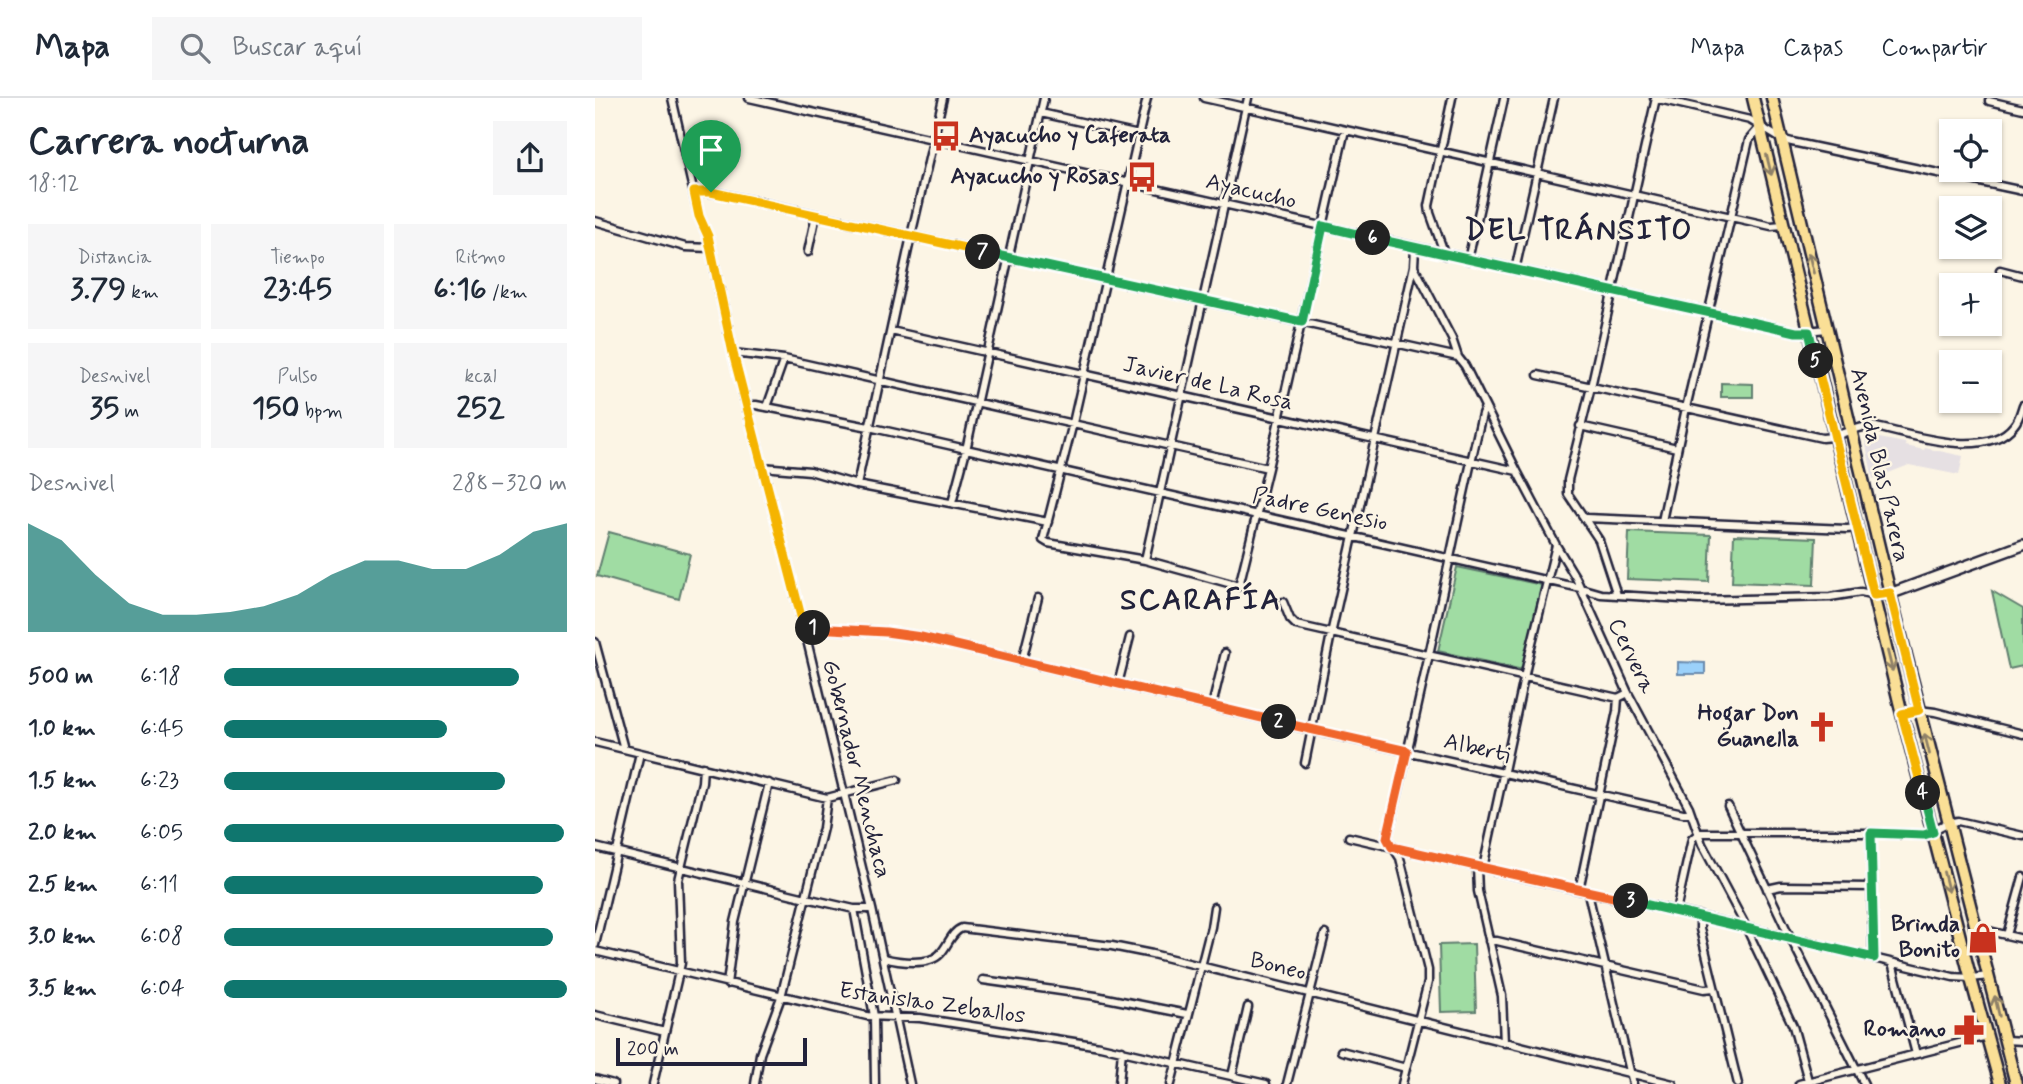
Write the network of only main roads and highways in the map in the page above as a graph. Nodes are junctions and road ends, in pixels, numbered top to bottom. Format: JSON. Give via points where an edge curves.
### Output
{"nodes":[{"id":1,"x":1753,"y":98,"type":"edge"},
{"id":2,"x":1772,"y":98,"type":"edge"},
{"id":3,"x":2000,"y":1084,"type":"edge"},
{"id":4,"x":2015,"y":1084,"type":"edge"}],
"edges":[{"from":1,"to":3,"type":"main road","name":"Avenida Blas Parera","one_way":true,"via":[[1902,714]]},
{"from":4,"to":2,"type":"main road","name":"Avenida Blas Parera","one_way":true,"via":[[1890,593]]}]}
